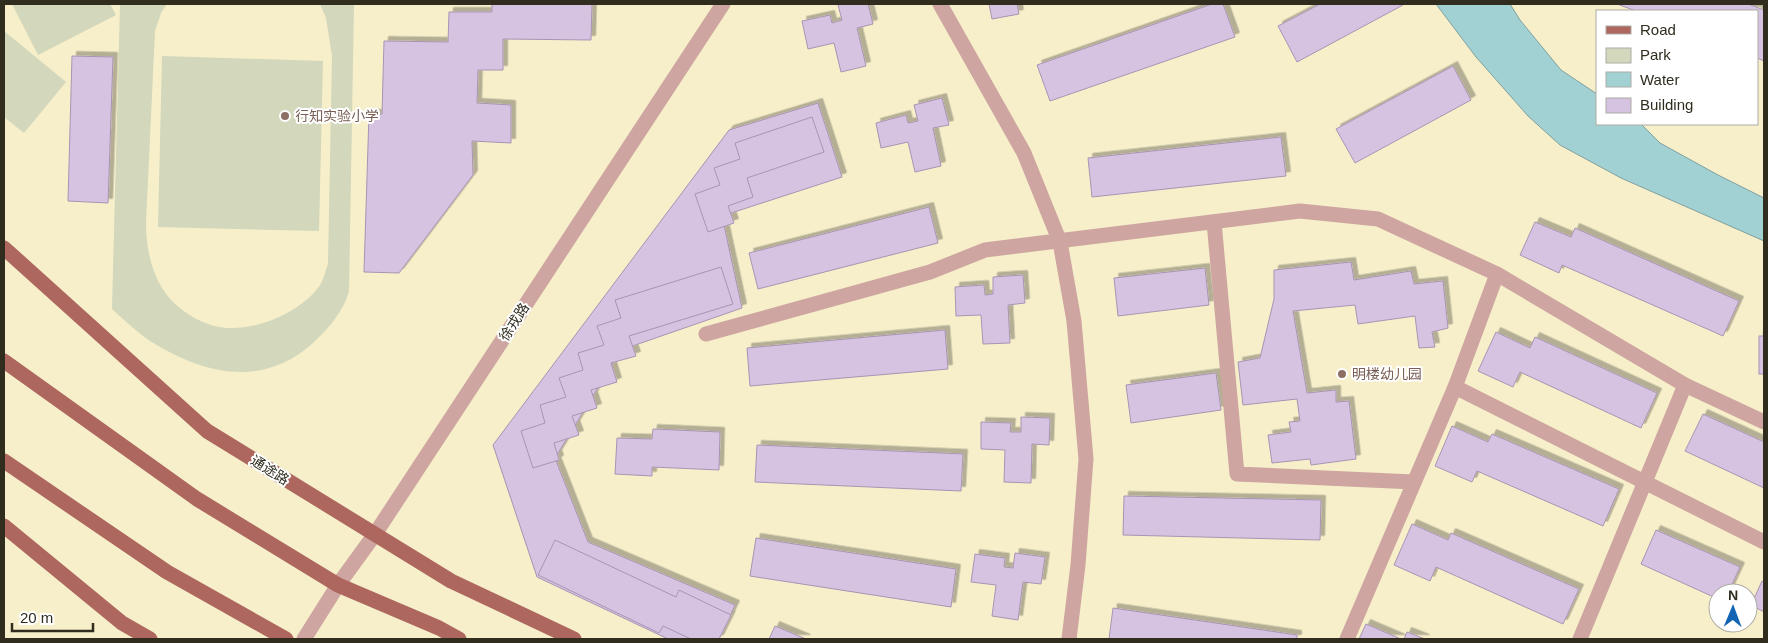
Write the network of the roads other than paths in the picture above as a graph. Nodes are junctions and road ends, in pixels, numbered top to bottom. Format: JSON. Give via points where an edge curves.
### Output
{"nodes":[{"id":1,"x":724,"y":4,"type":"edge"},
{"id":2,"x":940,"y":4,"type":"edge"},
{"id":3,"x":1214,"y":222,"type":"junction"},
{"id":4,"x":1060,"y":242,"type":"junction"},
{"id":5,"x":4,"y":248,"type":"edge"},
{"id":6,"x":1497,"y":274,"type":"junction"},
{"id":7,"x":706,"y":334,"type":"dead end"},
{"id":8,"x":4,"y":361,"type":"edge"},
{"id":9,"x":1685,"y":385,"type":"junction"},
{"id":10,"x":1456,"y":387,"type":"junction"},
{"id":11,"x":1764,"y":422,"type":"edge"},
{"id":12,"x":4,"y":461,"type":"edge"},
{"id":13,"x":1414,"y":482,"type":"junction"},
{"id":14,"x":1645,"y":482,"type":"junction"},
{"id":15,"x":4,"y":526,"type":"edge"},
{"id":16,"x":375,"y":534,"type":"junction"},
{"id":17,"x":1764,"y":542,"type":"edge"},
{"id":18,"x":338,"y":585,"type":"junction"},
{"id":19,"x":150,"y":639,"type":"edge"},
{"id":20,"x":286,"y":639,"type":"edge"},
{"id":21,"x":304,"y":639,"type":"edge"},
{"id":22,"x":459,"y":639,"type":"edge"},
{"id":23,"x":574,"y":639,"type":"edge"},
{"id":24,"x":1069,"y":639,"type":"edge"},
{"id":25,"x":1347,"y":639,"type":"edge"},
{"id":26,"x":1580,"y":639,"type":"edge"}],
"edges":[{"from":1,"to":16,"type":"street","name":"徐戎路"},
{"from":2,"to":4,"type":"street","via":[[1024,153]]},
{"from":3,"to":4,"type":"street"},
{"from":3,"to":6,"type":"street","via":[[1300,211],[1378,219]]},
{"from":3,"to":13,"type":"street","via":[[1237,474]]},
{"from":4,"to":7,"type":"street","via":[[985,250],[930,272]]},
{"from":4,"to":24,"type":"street","via":[[1074,321],[1086,459]]},
{"from":5,"to":16,"type":"main road","name":"通途路","via":[[207,431]]},
{"from":6,"to":9,"type":"street"},
{"from":6,"to":10,"type":"street"},
{"from":8,"to":18,"type":"main road","via":[[197,499]]},
{"from":9,"to":11,"type":"street"},
{"from":9,"to":14,"type":"street"},
{"from":10,"to":13,"type":"street"},
{"from":10,"to":14,"type":"street"},
{"from":12,"to":20,"type":"main road","via":[[167,572]]},
{"from":13,"to":25,"type":"street"},
{"from":14,"to":17,"type":"street"},
{"from":14,"to":26,"type":"street"},
{"from":15,"to":19,"type":"main road","via":[[122,623]]},
{"from":16,"to":18,"type":"street","name":"徐戎路"},
{"from":16,"to":23,"type":"main road","name":"通途路","via":[[451,581]]},
{"from":18,"to":21,"type":"street","name":"徐戎路"},
{"from":18,"to":22,"type":"main road"}]}
